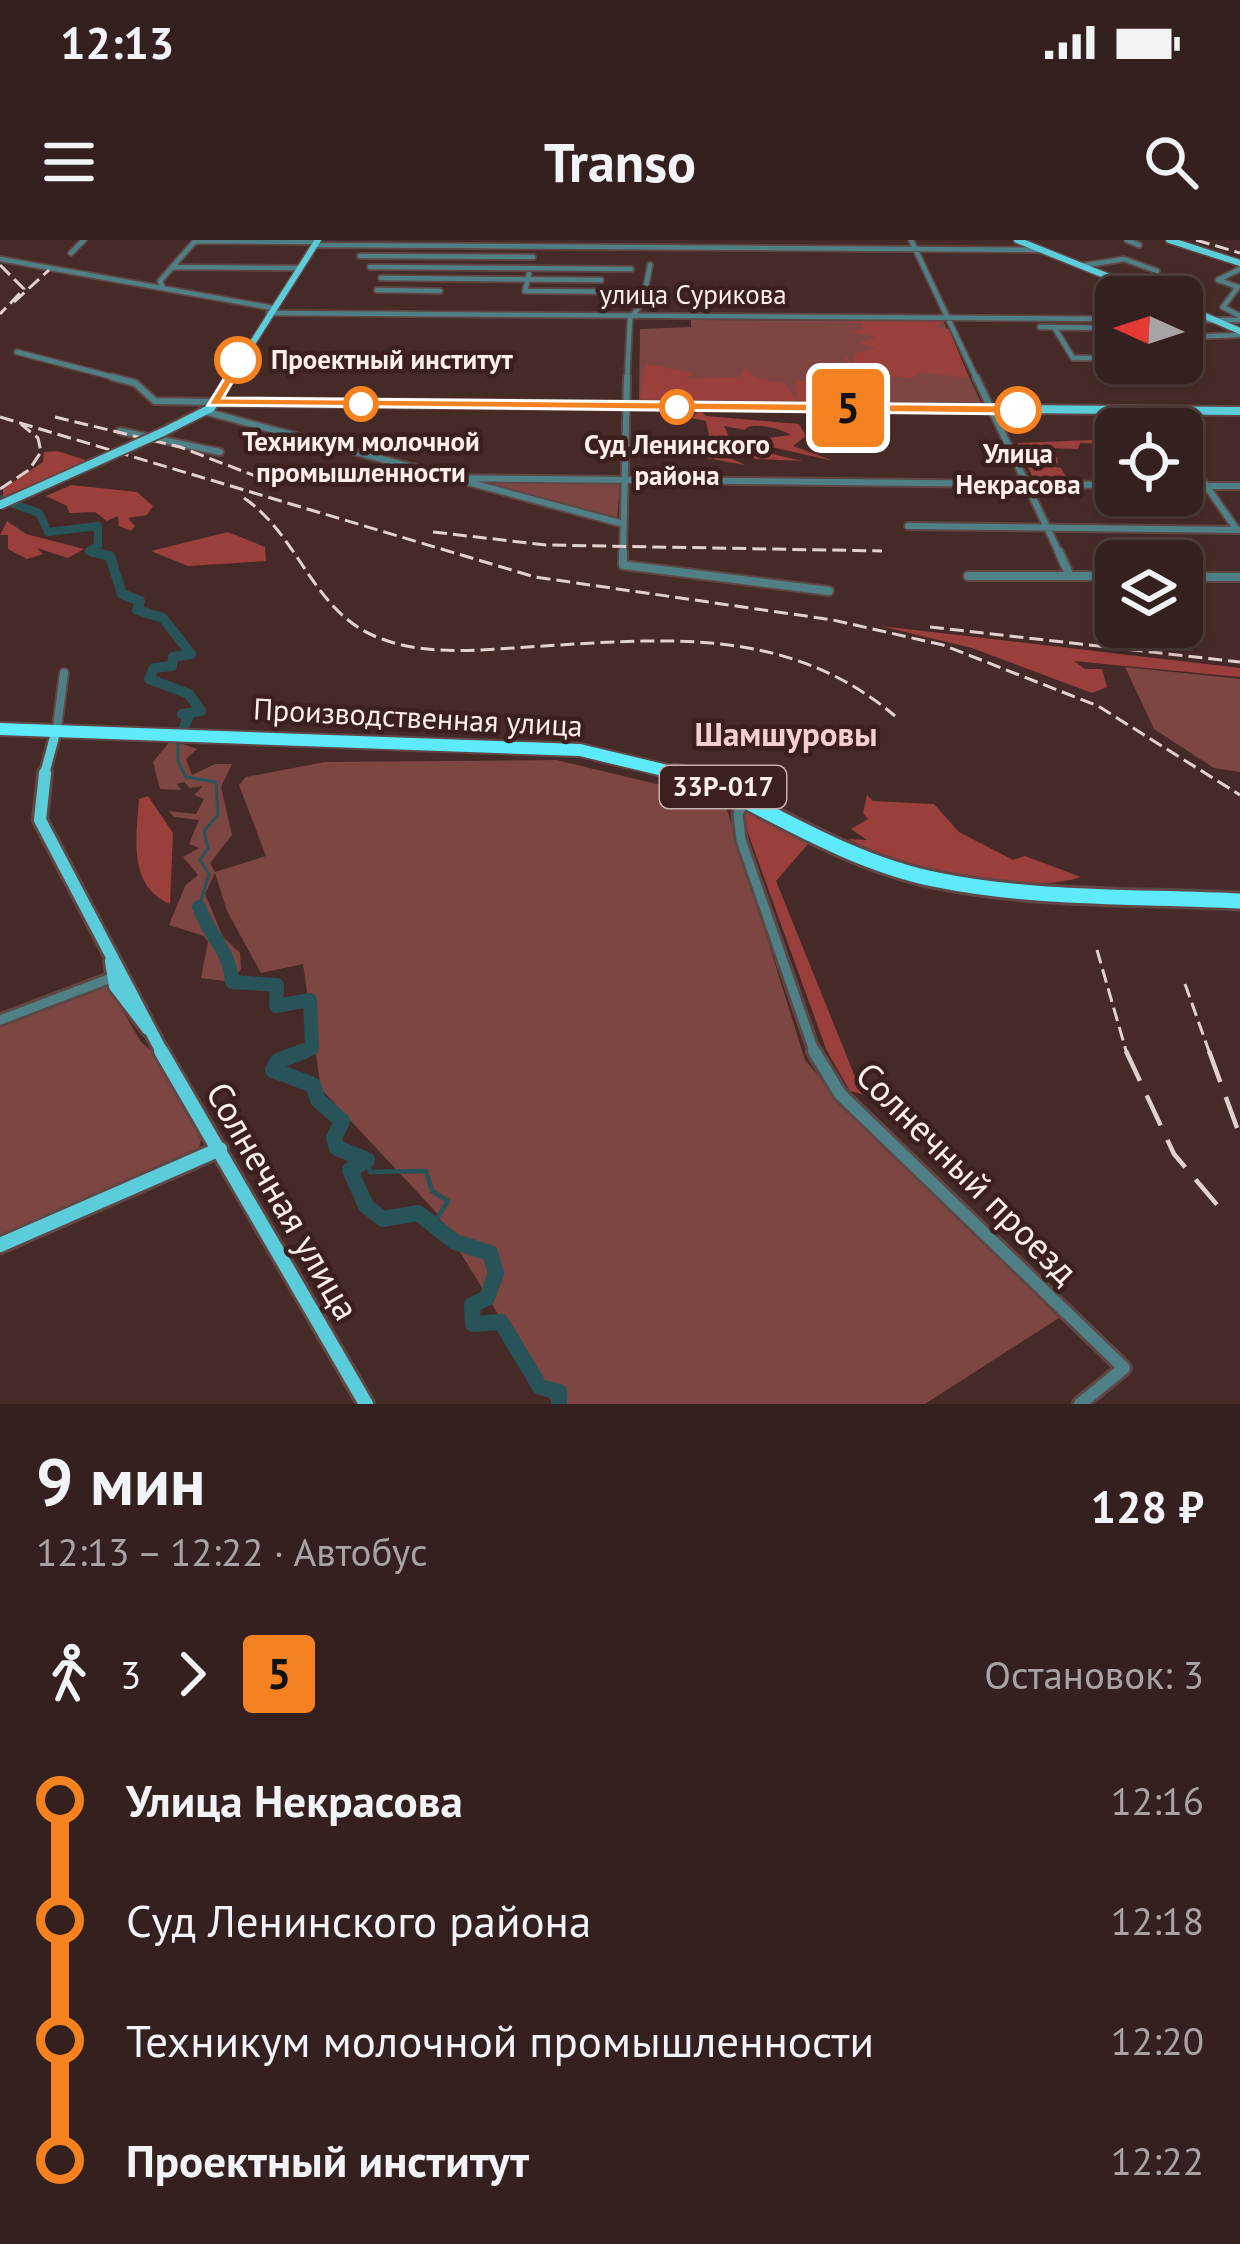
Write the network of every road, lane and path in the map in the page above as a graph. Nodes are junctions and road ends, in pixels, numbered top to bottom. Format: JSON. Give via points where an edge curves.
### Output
{"nodes":[{"id":1,"x":84,"y":240,"type":"edge"},
{"id":2,"x":910,"y":240,"type":"edge"},
{"id":3,"x":1017,"y":240,"type":"edge"},
{"id":4,"x":1127,"y":240,"type":"edge"},
{"id":5,"x":1169,"y":240,"type":"edge"},
{"id":6,"x":195,"y":241,"type":"edge"},
{"id":7,"x":316,"y":242,"type":"edge"},
{"id":8,"x":631,"y":243,"type":"edge"},
{"id":9,"x":647,"y":243,"type":"edge"},
{"id":10,"x":1139,"y":244,"type":"dead end"},
{"id":11,"x":465,"y":246,"type":"junction"},
{"id":12,"x":537,"y":246,"type":"junction"},
{"id":13,"x":914,"y":249,"type":"junction"},
{"id":14,"x":1042,"y":250,"type":"junction"},
{"id":15,"x":71,"y":253,"type":"dead end"},
{"id":16,"x":360,"y":256,"type":"dead end"},
{"id":17,"x":460,"y":257,"type":"junction"},
{"id":18,"x":533,"y":257,"type":"junction"},
{"id":19,"x":0,"y":259,"type":"edge"},
{"id":20,"x":650,"y":265,"type":"dead end"},
{"id":21,"x":1081,"y":266,"type":"junction"},
{"id":22,"x":1240,"y":266,"type":"edge"},
{"id":23,"x":172,"y":267,"type":"junction"},
{"id":24,"x":370,"y":267,"type":"dead end"},
{"id":25,"x":299,"y":268,"type":"junction"},
{"id":26,"x":456,"y":268,"type":"junction"},
{"id":27,"x":530,"y":268,"type":"junction"},
{"id":28,"x":631,"y":268,"type":"dead end"},
{"id":29,"x":1157,"y":271,"type":"dead end"},
{"id":30,"x":1106,"y":276,"type":"edge"},
{"id":31,"x":381,"y":278,"type":"dead end"},
{"id":32,"x":448,"y":278,"type":"junction"},
{"id":33,"x":528,"y":279,"type":"junction"},
{"id":34,"x":601,"y":280,"type":"dead end"},
{"id":35,"x":161,"y":285,"type":"junction"},
{"id":36,"x":377,"y":290,"type":"dead end"},
{"id":37,"x":644,"y":292,"type":"junction"},
{"id":38,"x":271,"y":310,"type":"junction"},
{"id":39,"x":1203,"y":315,"type":"edge"},
{"id":40,"x":634,"y":316,"type":"junction"},
{"id":41,"x":947,"y":318,"type":"junction"},
{"id":42,"x":1240,"y":318,"type":"edge"},
{"id":43,"x":1066,"y":319,"type":"junction"},
{"id":44,"x":1095,"y":319,"type":"edge"},
{"id":45,"x":1203,"y":320,"type":"edge"},
{"id":46,"x":1216,"y":320,"type":"junction"},
{"id":47,"x":1040,"y":327,"type":"dead end"},
{"id":48,"x":1054,"y":327,"type":"junction"},
{"id":49,"x":1072,"y":327,"type":"junction"},
{"id":50,"x":1095,"y":328,"type":"edge"},
{"id":51,"x":1240,"y":333,"type":"edge"},
{"id":52,"x":1203,"y":336,"type":"edge"},
{"id":53,"x":17,"y":352,"type":"dead end"},
{"id":54,"x":1095,"y":358,"type":"edge"},
{"id":55,"x":213,"y":402,"type":"junction"},
{"id":56,"x":626,"y":406,"type":"junction"},
{"id":57,"x":992,"y":409,"type":"junction"},
{"id":58,"x":1095,"y":410,"type":"edge"},
{"id":59,"x":1203,"y":411,"type":"edge"},
{"id":60,"x":1240,"y":411,"type":"edge"},
{"id":61,"x":206,"y":412,"type":"junction"},
{"id":62,"x":120,"y":431,"type":"dead end"},
{"id":63,"x":220,"y":452,"type":"dead end"},
{"id":64,"x":448,"y":478,"type":"junction"},
{"id":65,"x":621,"y":480,"type":"junction"},
{"id":66,"x":1203,"y":480,"type":"edge"},
{"id":67,"x":1028,"y":484,"type":"junction"},
{"id":68,"x":1095,"y":485,"type":"edge"},
{"id":69,"x":1203,"y":486,"type":"edge"},
{"id":70,"x":1207,"y":486,"type":"junction"},
{"id":71,"x":1240,"y":486,"type":"edge"},
{"id":72,"x":0,"y":505,"type":"edge"},
{"id":73,"x":620,"y":523,"type":"junction"},
{"id":74,"x":908,"y":526,"type":"dead end"},
{"id":75,"x":1048,"y":528,"type":"junction"},
{"id":76,"x":1239,"y":531,"type":"edge"},
{"id":77,"x":968,"y":576,"type":"dead end"},
{"id":78,"x":1070,"y":576,"type":"junction"},
{"id":79,"x":1095,"y":576,"type":"edge"},
{"id":80,"x":1203,"y":577,"type":"edge"},
{"id":81,"x":1240,"y":577,"type":"edge"},
{"id":82,"x":829,"y":591,"type":"dead end"},
{"id":83,"x":64,"y":673,"type":"dead end"},
{"id":84,"x":0,"y":727,"type":"edge"},
{"id":85,"x":57,"y":729,"type":"junction"},
{"id":86,"x":182,"y":732,"type":"junction"},
{"id":87,"x":747,"y":796,"type":"junction"},
{"id":88,"x":1155,"y":894,"type":"junction"},
{"id":89,"x":1230,"y":898,"type":"edge"},
{"id":90,"x":117,"y":975,"type":"junction"},
{"id":91,"x":0,"y":1019,"type":"edge"},
{"id":92,"x":220,"y":1148,"type":"junction"},
{"id":93,"x":0,"y":1245,"type":"edge"},
{"id":94,"x":366,"y":1404,"type":"edge"},
{"id":95,"x":1080,"y":1404,"type":"edge"}],
"edges":[{"from":1,"to":15,"type":"street"},
{"from":2,"to":13,"type":"street"},
{"from":3,"to":14,"type":"main road"},
{"from":4,"to":10,"type":"street"},
{"from":5,"to":22,"type":"main road"},
{"from":6,"to":7,"type":"street"},
{"from":6,"to":23,"type":"street"},
{"from":7,"to":11,"type":"street"},
{"from":7,"to":25,"type":"main road"},
{"from":8,"to":9,"type":"street"},
{"from":8,"to":12,"type":"street"},
{"from":9,"to":13,"type":"street"},
{"from":11,"to":12,"type":"street"},
{"from":11,"to":17,"type":"street"},
{"from":12,"to":18,"type":"street"},
{"from":13,"to":14,"type":"street"},
{"from":13,"to":41,"type":"street"},
{"from":14,"to":21,"type":"main road"},
{"from":16,"to":17,"type":"street"},
{"from":17,"to":18,"type":"street"},
{"from":17,"to":26,"type":"street"},
{"from":18,"to":27,"type":"street"},
{"from":19,"to":35,"type":"street","name":"улица Сурикова"},
{"from":20,"to":37,"type":"street"},
{"from":21,"to":29,"type":"street","via":[[1124,259]]},
{"from":21,"to":30,"type":"main road"},
{"from":22,"to":42,"type":"street","via":[[1218,280],[1238,287],[1222,308]]},
{"from":23,"to":25,"type":"street"},
{"from":23,"to":35,"type":"street"},
{"from":24,"to":26,"type":"street"},
{"from":25,"to":38,"type":"main road"},
{"from":26,"to":27,"type":"street"},
{"from":26,"to":32,"type":"street"},
{"from":27,"to":28,"type":"street"},
{"from":27,"to":33,"type":"street"},
{"from":31,"to":32,"type":"street"},
{"from":32,"to":33,"type":"street"},
{"from":32,"to":36,"type":"street","via":[[440,293]]},
{"from":33,"to":34,"type":"street"},
{"from":33,"to":37,"type":"street","via":[[525,291]]},
{"from":35,"to":38,"type":"street","name":"улица Сурикова"},
{"from":37,"to":40,"type":"street"},
{"from":38,"to":40,"type":"street","name":"улица Сурикова"},
{"from":38,"to":55,"type":"main road"},
{"from":39,"to":46,"type":"main road"},
{"from":40,"to":41,"type":"street","name":"улица Сурикова"},
{"from":40,"to":56,"type":"street"},
{"from":41,"to":43,"type":"street","name":"улица Сурикова"},
{"from":41,"to":57,"type":"street"},
{"from":42,"to":46,"type":"street"},
{"from":43,"to":44,"type":"street","name":"улица Сурикова"},
{"from":43,"to":49,"type":"street"},
{"from":45,"to":46,"type":"street"},
{"from":46,"to":51,"type":"main road"},
{"from":47,"to":48,"type":"street"},
{"from":48,"to":49,"type":"street"},
{"from":48,"to":54,"type":"street","via":[[1073,358]]},
{"from":49,"to":50,"type":"street"},
{"from":51,"to":52,"type":"street"},
{"from":53,"to":55,"type":"street","via":[[135,382],[155,401]]},
{"from":55,"to":56,"type":"main road"},
{"from":55,"to":61,"type":"main road"},
{"from":56,"to":57,"type":"main road"},
{"from":56,"to":65,"type":"street"},
{"from":57,"to":58,"type":"main road"},
{"from":57,"to":67,"type":"street"},
{"from":59,"to":60,"type":"main road"},
{"from":61,"to":64,"type":"street"},
{"from":61,"to":72,"type":"main road","bridge":true},
{"from":62,"to":63,"type":"street"},
{"from":64,"to":65,"type":"street"},
{"from":64,"to":73,"type":"street"},
{"from":65,"to":67,"type":"street"},
{"from":65,"to":73,"type":"street"},
{"from":66,"to":70,"type":"street"},
{"from":67,"to":68,"type":"street"},
{"from":67,"to":75,"type":"street"},
{"from":69,"to":70,"type":"street"},
{"from":70,"to":71,"type":"street"},
{"from":70,"to":76,"type":"street"},
{"from":73,"to":82,"type":"street","via":[[628,568]]},
{"from":74,"to":75,"type":"street"},
{"from":75,"to":76,"type":"street"},
{"from":75,"to":78,"type":"street"},
{"from":77,"to":78,"type":"street"},
{"from":78,"to":79,"type":"street"},
{"from":80,"to":81,"type":"street"},
{"from":83,"to":85,"type":"street"},
{"from":84,"to":85,"type":"highway","name":"Производственная улица"},
{"from":85,"to":86,"type":"highway","name":"Производственная улица","number":"33Р-017"},
{"from":85,"to":90,"type":"main road","via":[[40,820]]},
{"from":86,"to":87,"type":"highway","name":"Производственная улица","number":"33Р-017","via":[[580,750]]},
{"from":86,"to":88,"type":"highway","name":"Производственная улица","number":"33Р-017","via":[[601,748],[737,787],[855,848],[936,875]]},
{"from":87,"to":88,"type":"highway","name":"Производственная улица","number":"33Р-017","via":[[854,853],[922,877],[1002,889]]},
{"from":87,"to":95,"type":"street","name":"Солнечный проезд","via":[[738,814],[755,889],[814,1052],[840,1094],[1124,1368]]},
{"from":88,"to":89,"type":"highway","name":"Производственная улица","number":"33Р-017"},
{"from":90,"to":91,"type":"street"},
{"from":90,"to":92,"type":"main road","name":"Солнечная улица","via":[[133,1017]]},
{"from":92,"to":93,"type":"main road"},
{"from":92,"to":94,"type":"main road","name":"Солнечная улица"}]}
